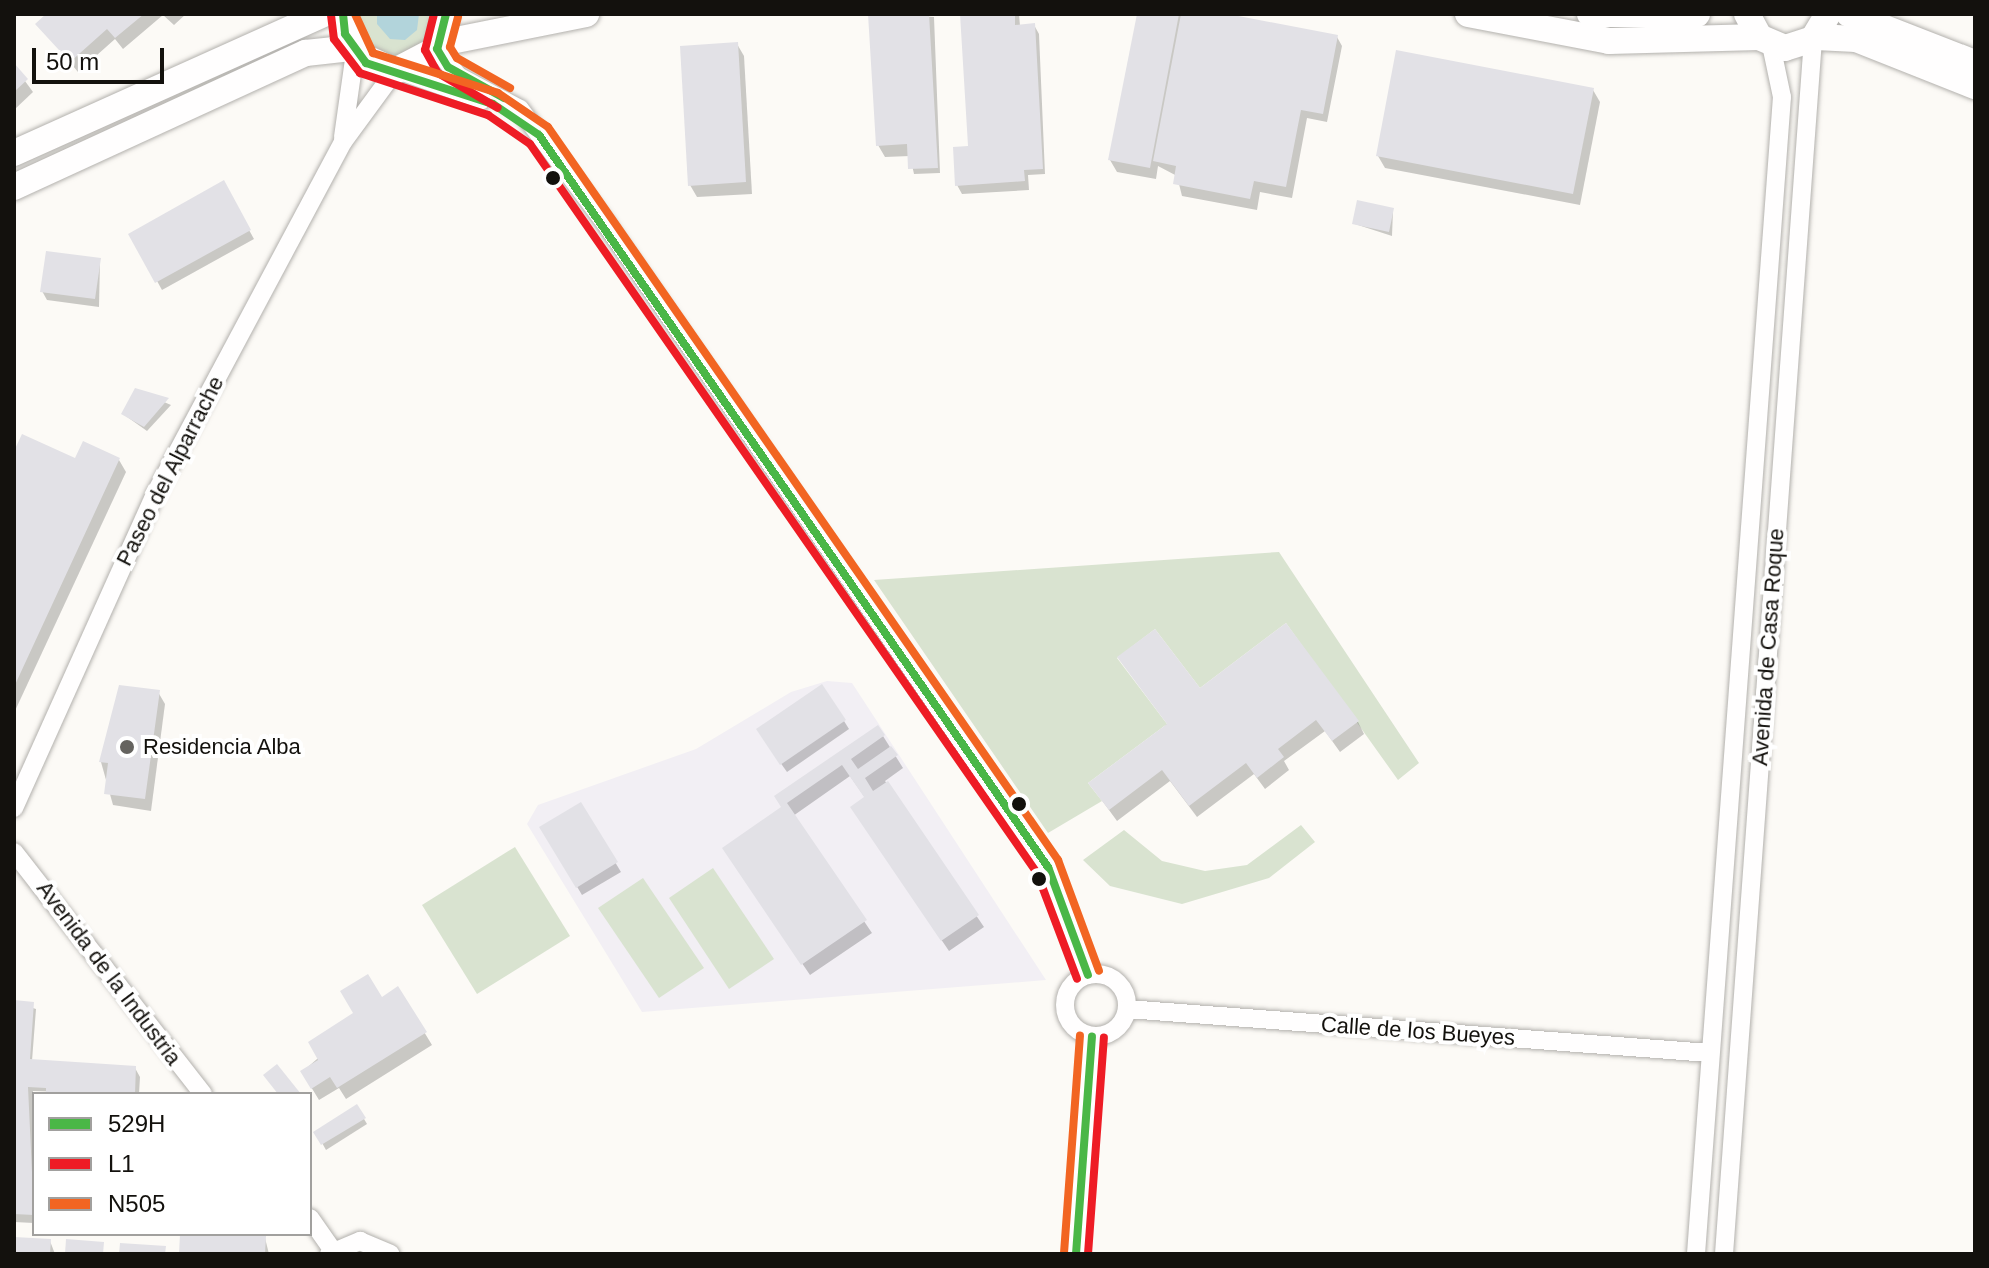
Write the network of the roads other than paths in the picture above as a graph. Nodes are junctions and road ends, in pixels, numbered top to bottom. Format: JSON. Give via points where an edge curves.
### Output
{"nodes":[{"id":1,"x":323,"y":14,"type":"edge"},
{"id":2,"x":343,"y":14,"type":"edge"},
{"id":3,"x":446,"y":14,"type":"edge"},
{"id":4,"x":586,"y":14,"type":"edge"},
{"id":5,"x":1468,"y":14,"type":"edge"},
{"id":6,"x":1590,"y":14,"type":"edge"},
{"id":7,"x":1697,"y":14,"type":"edge"},
{"id":8,"x":1849,"y":14,"type":"edge"},
{"id":9,"x":1819,"y":30,"type":"edge"},
{"id":10,"x":1759,"y":32,"type":"edge"},
{"id":11,"x":439,"y":46,"type":"junction"},
{"id":12,"x":353,"y":50,"type":"junction"},
{"id":13,"x":1975,"y":63,"type":"edge"},
{"id":14,"x":398,"y":71,"type":"junction"},
{"id":15,"x":1975,"y":86,"type":"edge"},
{"id":16,"x":527,"y":122,"type":"junction"},
{"id":17,"x":343,"y":142,"type":"junction"},
{"id":18,"x":14,"y":153,"type":"edge"},
{"id":19,"x":14,"y":187,"type":"edge"},
{"id":20,"x":22,"y":759,"type":"edge"},
{"id":21,"x":14,"y":808,"type":"edge"},
{"id":22,"x":14,"y":852,"type":"edge"},
{"id":23,"x":1088,"y":975,"type":"junction"},
{"id":24,"x":1127,"y":1009,"type":"junction"},
{"id":25,"x":1092,"y":1037,"type":"junction"},
{"id":26,"x":1709,"y":1053,"type":"junction"},
{"id":27,"x":201,"y":1092,"type":"edge"},
{"id":28,"x":312,"y":1221,"type":"edge"},
{"id":29,"x":330,"y":1252,"type":"edge"},
{"id":30,"x":390,"y":1254,"type":"edge"},
{"id":31,"x":1076,"y":1254,"type":"edge"},
{"id":32,"x":1696,"y":1254,"type":"edge"},
{"id":33,"x":1724,"y":1254,"type":"edge"}],
"edges":[{"from":1,"to":18,"type":"street"},
{"from":2,"to":12,"type":"street"},
{"from":3,"to":11,"type":"street"},
{"from":4,"to":11,"type":"street"},
{"from":5,"to":10,"type":"street","via":[[1609,41]]},
{"from":6,"to":7,"type":"street"},
{"from":8,"to":13,"type":"street"},
{"from":9,"to":10,"type":"street"},
{"from":9,"to":15,"type":"street","via":[[1856,39]]},
{"from":9,"to":33,"type":"street","name":"Avenida de Casa Roque"},
{"from":10,"to":26,"type":"street","name":"Avenida de Casa Roque","via":[[1782,97]]},
{"from":11,"to":14,"type":"street"},
{"from":11,"to":16,"type":"street","via":[[458,76],[510,101]]},
{"from":12,"to":14,"type":"street"},
{"from":12,"to":17,"type":"street","name":"Paseo del Alparrache"},
{"from":12,"to":19,"type":"street","via":[[286,61]]},
{"from":14,"to":16,"type":"street"},
{"from":14,"to":17,"type":"street","name":"Paseo del Alparrache"},
{"from":16,"to":23,"type":"street","via":[[606,224],[1048,867]]},
{"from":17,"to":20,"type":"street","name":"Paseo del Alparrache","via":[[155,494]]},
{"from":20,"to":21,"type":"street","name":"Paseo del Alparrache"},
{"from":22,"to":27,"type":"street","name":"Avenida de la Industria"},
{"from":23,"to":24,"type":"street","via":[[1121,986]]},
{"from":23,"to":25,"type":"street","via":[[1065,1001],[1071,1025]]},
{"from":24,"to":25,"type":"street","via":[[1116,1030]]},
{"from":24,"to":26,"type":"street","name":"Calle de los Bueyes"},
{"from":25,"to":31,"type":"street"},
{"from":26,"to":32,"type":"street","name":"Avenida de Casa Roque"},
{"from":28,"to":29,"type":"street"},
{"from":29,"to":30,"type":"street","via":[[360,1241]]}]}
